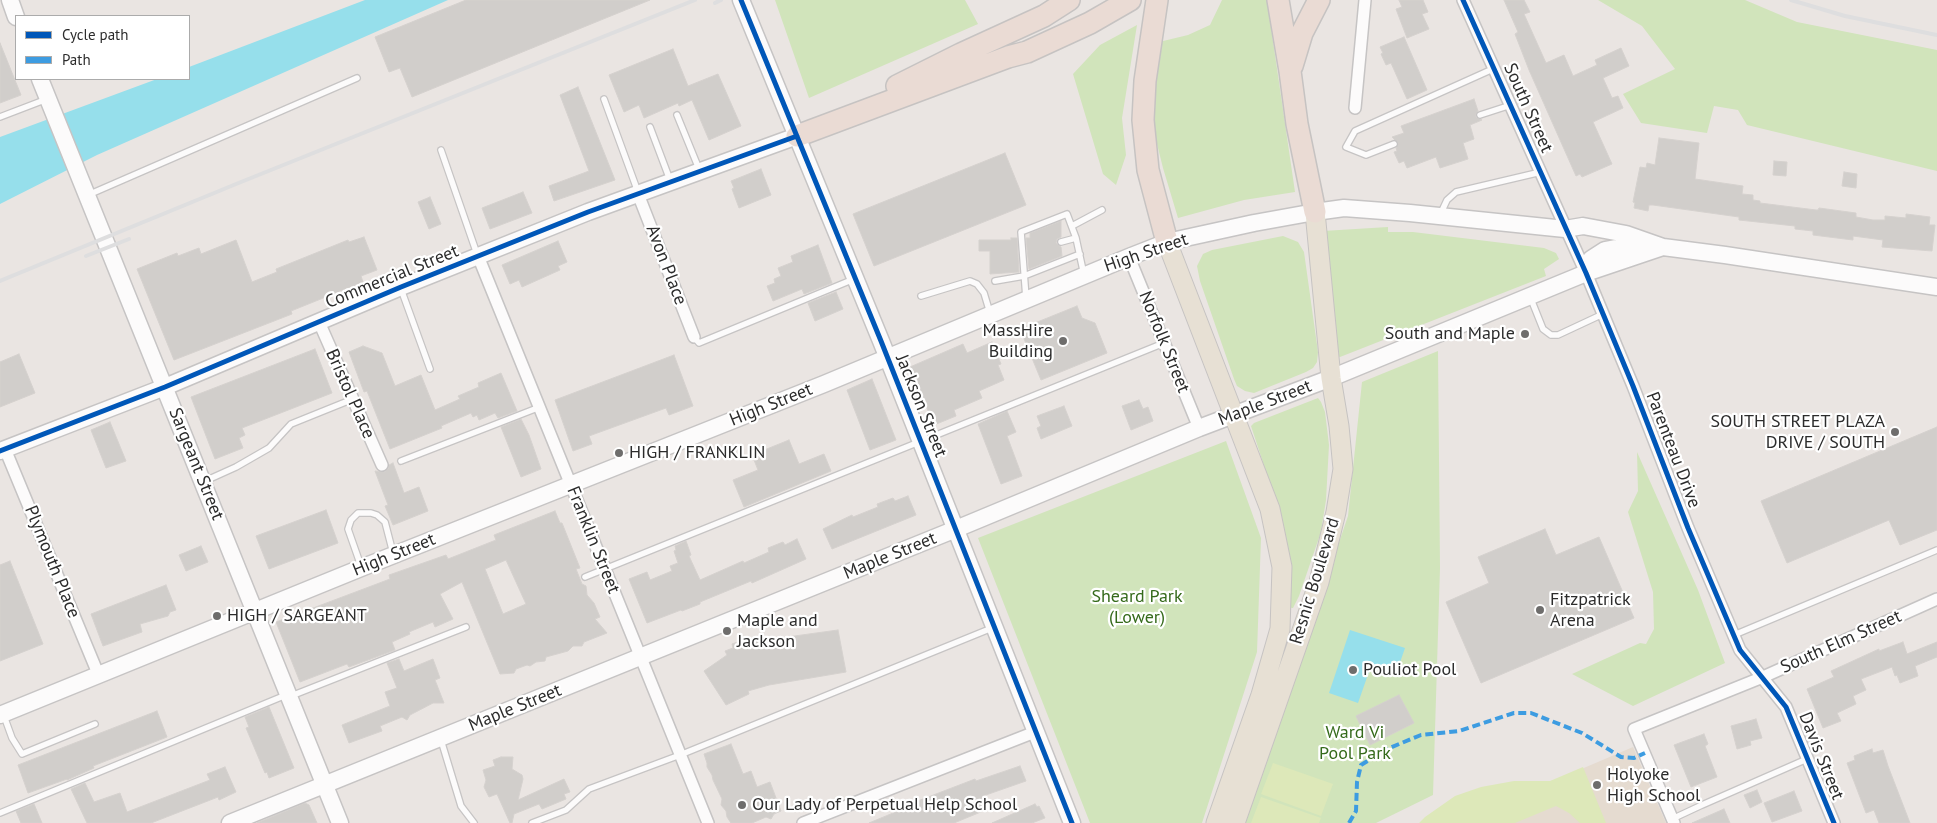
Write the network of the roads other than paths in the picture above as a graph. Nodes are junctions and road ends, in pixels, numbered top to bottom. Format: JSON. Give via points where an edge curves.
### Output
{"nodes":[{"id":1,"x":10,"y":0,"type":"edge"},
{"id":2,"x":741,"y":0,"type":"edge"},
{"id":3,"x":1069,"y":0,"type":"edge"},
{"id":4,"x":1130,"y":0,"type":"edge"},
{"id":5,"x":1278,"y":0,"type":"edge"},
{"id":6,"x":1319,"y":0,"type":"edge"},
{"id":7,"x":1365,"y":0,"type":"edge"},
{"id":8,"x":1463,"y":0,"type":"edge"},
{"id":9,"x":1156,"y":4,"type":"edge"},
{"id":10,"x":15,"y":15,"type":"edge"},
{"id":11,"x":1495,"y":68,"type":"junction"},
{"id":12,"x":1290,"y":71,"type":"junction"},
{"id":13,"x":356,"y":78,"type":"dead end"},
{"id":14,"x":40,"y":80,"type":"edge"},
{"id":15,"x":604,"y":99,"type":"dead end"},
{"id":16,"x":49,"y":103,"type":"junction"},
{"id":17,"x":1511,"y":105,"type":"junction"},
{"id":18,"x":1355,"y":108,"type":"dead end"},
{"id":19,"x":677,"y":115,"type":"dead end"},
{"id":20,"x":1480,"y":115,"type":"dead end"},
{"id":21,"x":0,"y":118,"type":"edge"},
{"id":22,"x":650,"y":127,"type":"dead end"},
{"id":23,"x":797,"y":136,"type":"junction"},
{"id":24,"x":1394,"y":144,"type":"dead end"},
{"id":25,"x":441,"y":150,"type":"dead end"},
{"id":26,"x":700,"y":171,"type":"junction"},
{"id":27,"x":1540,"y":172,"type":"junction"},
{"id":28,"x":671,"y":182,"type":"junction"},
{"id":29,"x":638,"y":194,"type":"junction"},
{"id":30,"x":86,"y":196,"type":"junction"},
{"id":31,"x":1102,"y":210,"type":"dead end"},
{"id":32,"x":1314,"y":212,"type":"junction"},
{"id":33,"x":1439,"y":216,"type":"junction"},
{"id":34,"x":1072,"y":226,"type":"junction"},
{"id":35,"x":1565,"y":229,"type":"junction"},
{"id":36,"x":1076,"y":238,"type":"junction"},
{"id":37,"x":1061,"y":242,"type":"dead end"},
{"id":38,"x":1168,"y":242,"type":"junction"},
{"id":39,"x":1663,"y":247,"type":"junction"},
{"id":40,"x":1030,"y":251,"type":"dead end"},
{"id":41,"x":1022,"y":253,"type":"junction"},
{"id":42,"x":1080,"y":254,"type":"junction"},
{"id":43,"x":478,"y":256,"type":"junction"},
{"id":44,"x":1129,"y":257,"type":"junction"},
{"id":45,"x":1586,"y":273,"type":"junction"},
{"id":46,"x":1084,"y":275,"type":"junction"},
{"id":47,"x":1024,"y":276,"type":"junction"},
{"id":48,"x":855,"y":279,"type":"junction"},
{"id":49,"x":995,"y":281,"type":"dead end"},
{"id":50,"x":401,"y":287,"type":"junction"},
{"id":51,"x":1937,"y":287,"type":"edge"},
{"id":52,"x":921,"y":296,"type":"dead end"},
{"id":53,"x":1530,"y":296,"type":"junction"},
{"id":54,"x":1026,"y":298,"type":"junction"},
{"id":55,"x":990,"y":314,"type":"junction"},
{"id":56,"x":1603,"y":314,"type":"junction"},
{"id":57,"x":319,"y":322,"type":"junction"},
{"id":58,"x":694,"y":337,"type":"joint"},
{"id":59,"x":1164,"y":343,"type":"junction"},
{"id":60,"x":888,"y":357,"type":"junction"},
{"id":61,"x":430,"y":369,"type":"dead end"},
{"id":62,"x":1331,"y":378,"type":"junction"},
{"id":63,"x":165,"y":387,"type":"junction"},
{"id":64,"x":353,"y":399,"type":"junction"},
{"id":65,"x":540,"y":407,"type":"junction"},
{"id":66,"x":1234,"y":416,"type":"junction"},
{"id":67,"x":1198,"y":428,"type":"junction"},
{"id":68,"x":921,"y":441,"type":"junction"},
{"id":69,"x":2,"y":450,"type":"edge"},
{"id":70,"x":401,"y":461,"type":"dead end"},
{"id":71,"x":382,"y":466,"type":"dead end"},
{"id":72,"x":203,"y":482,"type":"junction"},
{"id":73,"x":571,"y":484,"type":"junction"},
{"id":74,"x":956,"y":529,"type":"junction"},
{"id":75,"x":1937,"y":550,"type":"edge"},
{"id":76,"x":394,"y":555,"type":"junction"},
{"id":77,"x":361,"y":568,"type":"junction"},
{"id":78,"x":605,"y":568,"type":"junction"},
{"id":79,"x":585,"y":577,"type":"dead end"},
{"id":80,"x":1937,"y":599,"type":"edge"},
{"id":81,"x":254,"y":611,"type":"junction"},
{"id":82,"x":466,"y":627,"type":"dead end"},
{"id":83,"x":994,"y":627,"type":"junction"},
{"id":84,"x":1734,"y":635,"type":"junction"},
{"id":85,"x":640,"y":657,"type":"junction"},
{"id":86,"x":99,"y":676,"type":"junction"},
{"id":87,"x":1763,"y":677,"type":"junction"},
{"id":88,"x":289,"y":695,"type":"junction"},
{"id":89,"x":1,"y":715,"type":"edge"},
{"id":90,"x":95,"y":724,"type":"dead end"},
{"id":91,"x":1035,"y":732,"type":"junction"},
{"id":92,"x":441,"y":738,"type":"junction"},
{"id":93,"x":680,"y":755,"type":"junction"},
{"id":94,"x":1807,"y":759,"type":"junction"},
{"id":95,"x":325,"y":786,"type":"junction"},
{"id":96,"x":0,"y":813,"type":"edge"},
{"id":97,"x":1673,"y":821,"type":"edge"},
{"id":98,"x":230,"y":823,"type":"edge"},
{"id":99,"x":340,"y":823,"type":"edge"},
{"id":100,"x":474,"y":823,"type":"edge"},
{"id":101,"x":532,"y":823,"type":"edge"},
{"id":102,"x":708,"y":823,"type":"edge"},
{"id":103,"x":803,"y":823,"type":"edge"},
{"id":104,"x":1072,"y":823,"type":"edge"},
{"id":105,"x":1216,"y":823,"type":"edge"},
{"id":106,"x":1235,"y":823,"type":"edge"},
{"id":107,"x":1834,"y":823,"type":"edge"}],
"edges":[{"from":1,"to":10,"type":"main road"},
{"from":2,"to":23,"type":"main road","name":"Jackson Street"},
{"from":3,"to":23,"type":"highway","via":[[1044,16]]},
{"from":4,"to":23,"type":"highway","via":[[1090,23],[1027,52]]},
{"from":5,"to":12,"type":"highway"},
{"from":6,"to":12,"type":"highway","via":[[1302,33]]},
{"from":7,"to":18,"type":"street"},
{"from":8,"to":11,"type":"street","name":"South Street"},
{"from":9,"to":38,"type":"highway","via":[[1143,102],[1144,144]]},
{"from":11,"to":17,"type":"street","name":"South Street"},
{"from":11,"to":24,"type":"lane","via":[[1355,131],[1346,147],[1366,155]]},
{"from":12,"to":32,"type":"highway"},
{"from":13,"to":30,"type":"lane"},
{"from":14,"to":16,"type":"main road","name":"Sargeant Street"},
{"from":15,"to":29,"type":"lane"},
{"from":16,"to":21,"type":"lane"},
{"from":16,"to":30,"type":"main road","name":"Sargeant Street"},
{"from":17,"to":20,"type":"lane"},
{"from":17,"to":27,"type":"street","name":"South Street"},
{"from":19,"to":26,"type":"lane"},
{"from":22,"to":28,"type":"lane"},
{"from":23,"to":26,"type":"main road","name":"Commercial Street"},
{"from":23,"to":48,"type":"main road","name":"Jackson Street"},
{"from":25,"to":43,"type":"lane"},
{"from":26,"to":28,"type":"main road","name":"Commercial Street"},
{"from":27,"to":33,"type":"lane","via":[[1456,192],[1447,200]]},
{"from":27,"to":35,"type":"street","name":"South Street"},
{"from":28,"to":29,"type":"main road","name":"Commercial Street"},
{"from":29,"to":43,"type":"main road","name":"Commercial Street"},
{"from":29,"to":58,"type":"street","name":"Avon Place"},
{"from":30,"to":63,"type":"main road","name":"Sargeant Street"},
{"from":31,"to":34,"type":"lane"},
{"from":32,"to":33,"type":"main road","name":"High Street","via":[[1344,208]]},
{"from":32,"to":38,"type":"main road","name":"High Street"},
{"from":32,"to":62,"type":"main road","name":"Resnic Boulevard"},
{"from":33,"to":35,"type":"main road","name":"High Street"},
{"from":34,"to":36,"type":"lane"},
{"from":34,"to":41,"type":"lane","via":[[1067,214],[1020,232]]},
{"from":35,"to":39,"type":"main road","via":[[1583,226],[1626,234]]},
{"from":35,"to":45,"type":"street","name":"Parenteau Drive"},
{"from":36,"to":37,"type":"lane"},
{"from":36,"to":42,"type":"lane"},
{"from":38,"to":44,"type":"main road","name":"High Street"},
{"from":38,"to":66,"type":"main road","name":"Resnic Boulevard"},
{"from":39,"to":45,"type":"main road","via":[[1631,245],[1605,250],[1591,259]]},
{"from":39,"to":51,"type":"main road"},
{"from":40,"to":41,"type":"lane"},
{"from":41,"to":47,"type":"lane"},
{"from":42,"to":46,"type":"lane"},
{"from":42,"to":47,"type":"lane"},
{"from":43,"to":50,"type":"main road","name":"Commercial Street"},
{"from":43,"to":65,"type":"street","name":"Franklin Street"},
{"from":44,"to":46,"type":"main road","name":"High Street"},
{"from":44,"to":59,"type":"street","name":"Norfolk Street"},
{"from":45,"to":53,"type":"main road","name":"Maple Street"},
{"from":45,"to":56,"type":"street","name":"Parenteau Drive"},
{"from":46,"to":54,"type":"main road","name":"High Street"},
{"from":47,"to":49,"type":"lane"},
{"from":47,"to":54,"type":"lane"},
{"from":48,"to":58,"type":"lane","via":[[699,343]]},
{"from":48,"to":60,"type":"main road","name":"Jackson Street"},
{"from":50,"to":57,"type":"main road","name":"Commercial Street"},
{"from":50,"to":61,"type":"lane"},
{"from":52,"to":55,"type":"lane","via":[[970,281],[984,293]]},
{"from":53,"to":56,"type":"lane","via":[[1543,329],[1551,335]]},
{"from":53,"to":62,"type":"main road","name":"Maple Street"},
{"from":54,"to":55,"type":"main road","name":"High Street"},
{"from":55,"to":60,"type":"main road","name":"High Street"},
{"from":56,"to":84,"type":"street","name":"Parenteau Drive"},
{"from":57,"to":63,"type":"main road","name":"Commercial Street"},
{"from":57,"to":64,"type":"street","name":"Bristol Place"},
{"from":59,"to":67,"type":"street","name":"Norfolk Street"},
{"from":59,"to":68,"type":"lane"},
{"from":60,"to":68,"type":"main road","name":"Jackson Street"},
{"from":60,"to":73,"type":"main road","name":"High Street"},
{"from":62,"to":66,"type":"main road","name":"Maple Street"},
{"from":62,"to":106,"type":"main road","name":"Resnic Boulevard","via":[[1340,426],[1342,469],[1336,512],[1319,582]]},
{"from":63,"to":69,"type":"main road","name":"Commercial Street"},
{"from":63,"to":72,"type":"main road","name":"Sargeant Street"},
{"from":64,"to":71,"type":"street","name":"Bristol Place"},
{"from":64,"to":72,"type":"lane","via":[[291,424],[269,448]]},
{"from":65,"to":70,"type":"lane"},
{"from":65,"to":73,"type":"street","name":"Franklin Street"},
{"from":66,"to":67,"type":"main road","name":"Maple Street"},
{"from":66,"to":105,"type":"main road","name":"Resnic Boulevard","via":[[1270,509],[1282,567],[1280,629],[1261,695]]},
{"from":67,"to":74,"type":"main road","name":"Maple Street"},
{"from":68,"to":74,"type":"main road","name":"Jackson Street"},
{"from":68,"to":78,"type":"lane"},
{"from":69,"to":86,"type":"street","name":"Plymouth Place"},
{"from":72,"to":81,"type":"main road","name":"Sargeant Street"},
{"from":73,"to":76,"type":"main road","name":"High Street"},
{"from":73,"to":78,"type":"street","name":"Franklin Street"},
{"from":74,"to":83,"type":"main road","name":"Jackson Street"},
{"from":74,"to":85,"type":"main road","name":"Maple Street"},
{"from":75,"to":84,"type":"lane"},
{"from":76,"to":77,"type":"main road","name":"High Street"},
{"from":76,"to":77,"type":"lane","via":[[385,522],[377,515],[358,513],[348,529]]},
{"from":77,"to":81,"type":"main road","name":"High Street"},
{"from":78,"to":79,"type":"lane"},
{"from":78,"to":85,"type":"street","name":"Franklin Street"},
{"from":80,"to":87,"type":"street","name":"South Elm Street"},
{"from":81,"to":86,"type":"main road","name":"High Street"},
{"from":81,"to":88,"type":"main road","name":"Sargeant Street"},
{"from":82,"to":88,"type":"lane"},
{"from":83,"to":91,"type":"main road","name":"Jackson Street"},
{"from":83,"to":93,"type":"lane"},
{"from":84,"to":87,"type":"street","name":"Parenteau Drive","via":[[1740,650]]},
{"from":85,"to":92,"type":"main road","name":"Maple Street"},
{"from":85,"to":93,"type":"street","name":"Franklin Street"},
{"from":86,"to":89,"type":"main road","name":"High Street"},
{"from":87,"to":94,"type":"street","name":"Davis Street","via":[[1786,707]]},
{"from":87,"to":97,"type":"street","name":"South Elm Street","via":[[1634,730]]},
{"from":88,"to":95,"type":"main road","name":"Sargeant Street"},
{"from":88,"to":96,"type":"lane"},
{"from":89,"to":90,"type":"lane","via":[[22,754]]},
{"from":91,"to":103,"type":"street"},
{"from":91,"to":104,"type":"main road","name":"Jackson Street"},
{"from":92,"to":95,"type":"main road","name":"Maple Street"},
{"from":92,"to":100,"type":"lane","via":[[461,806]]},
{"from":93,"to":101,"type":"lane","via":[[589,789],[566,810]]},
{"from":93,"to":102,"type":"street","name":"Franklin Street"},
{"from":94,"to":97,"type":"lane"},
{"from":94,"to":107,"type":"street","name":"Davis Street"},
{"from":95,"to":98,"type":"main road","name":"Maple Street"},
{"from":95,"to":99,"type":"main road","name":"Sargeant Street"}]}
